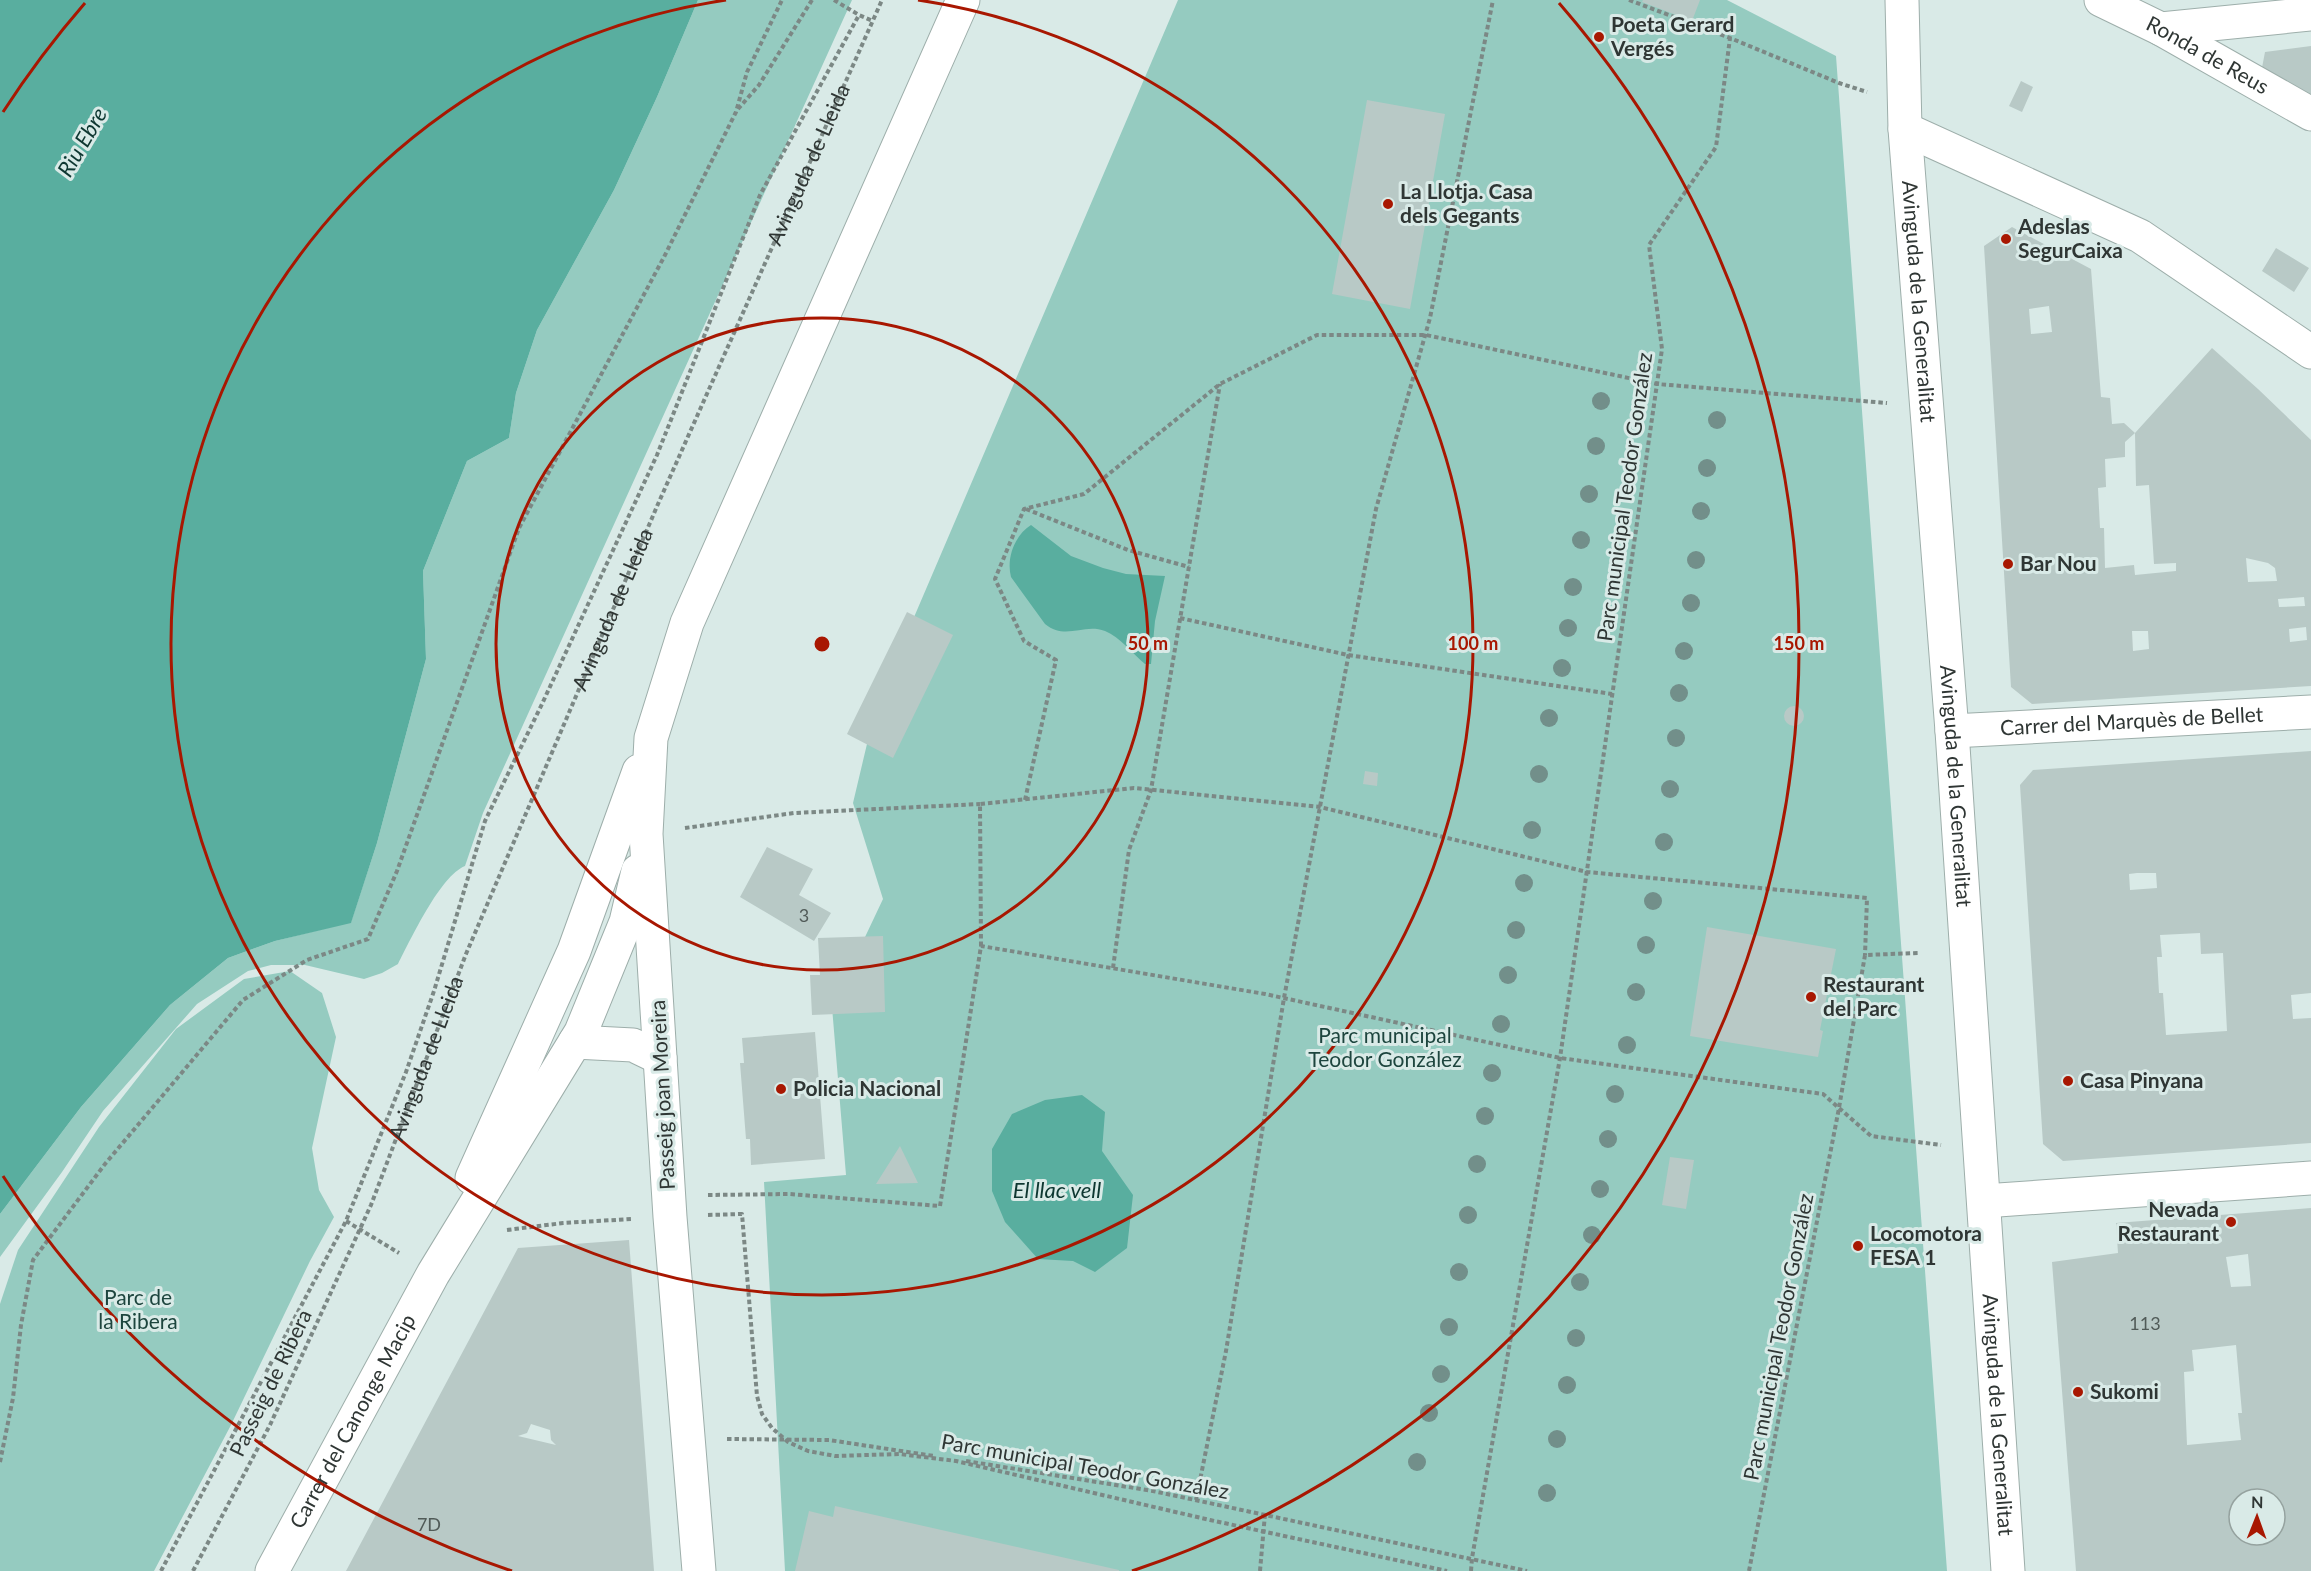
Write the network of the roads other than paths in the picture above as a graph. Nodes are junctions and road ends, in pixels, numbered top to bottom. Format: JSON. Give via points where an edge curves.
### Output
{"nodes":[{"id":1,"x":963,"y":0,"type":"edge"},
{"id":2,"x":1902,"y":0,"type":"edge"},
{"id":3,"x":2101,"y":0,"type":"edge"},
{"id":4,"x":2311,"y":14,"type":"edge"},
{"id":5,"x":2162,"y":29,"type":"junction"},
{"id":6,"x":2311,"y":114,"type":"edge"},
{"id":7,"x":1905,"y":129,"type":"junction"},
{"id":8,"x":2311,"y":352,"type":"edge"},
{"id":9,"x":2311,"y":712,"type":"edge"},
{"id":10,"x":1952,"y":731,"type":"junction"},
{"id":11,"x":651,"y":738,"type":"junction"},
{"id":12,"x":646,"y":834,"type":"junction"},
{"id":13,"x":575,"y":1042,"type":"junction"},
{"id":14,"x":660,"y":1058,"type":"junction"},
{"id":15,"x":2311,"y":1178,"type":"edge"},
{"id":16,"x":1984,"y":1201,"type":"junction"},
{"id":17,"x":433,"y":1274,"type":"junction"},
{"id":18,"x":272,"y":1571,"type":"edge"},
{"id":19,"x":699,"y":1571,"type":"edge"},
{"id":20,"x":2008,"y":1571,"type":"edge"}],
"edges":[{"from":1,"to":11,"type":"street","name":"Passeig joan Moreira","via":[[687,623]]},
{"from":2,"to":7,"type":"street","name":"Avinguda de la Generalitat"},
{"from":3,"to":5,"type":"street","name":"Ronda de Reus"},
{"from":4,"to":5,"type":"street"},
{"from":5,"to":6,"type":"street","name":"Ronda de Reus"},
{"from":7,"to":8,"type":"street","via":[[2140,236]]},
{"from":7,"to":10,"type":"street","name":"Avinguda de la Generalitat"},
{"from":9,"to":10,"type":"street","name":"Carrer del Marquès de Bellet"},
{"from":10,"to":16,"type":"street","name":"Avinguda de la Generalitat"},
{"from":11,"to":12,"type":"street","name":"Passeig joan Moreira"},
{"from":11,"to":17,"type":"street","via":[[574,951],[474,1172]]},
{"from":12,"to":13,"type":"street","via":[[626,922]]},
{"from":12,"to":14,"type":"street","name":"Passeig joan Moreira"},
{"from":13,"to":14,"type":"street","via":[[633,1045]]},
{"from":13,"to":17,"type":"street"},
{"from":14,"to":19,"type":"street","name":"Passeig joan Moreira"},
{"from":15,"to":16,"type":"street"},
{"from":16,"to":20,"type":"street","name":"Avinguda de la Generalitat"},
{"from":17,"to":18,"type":"street","name":"Carrer del Canonge Macip"}]}
